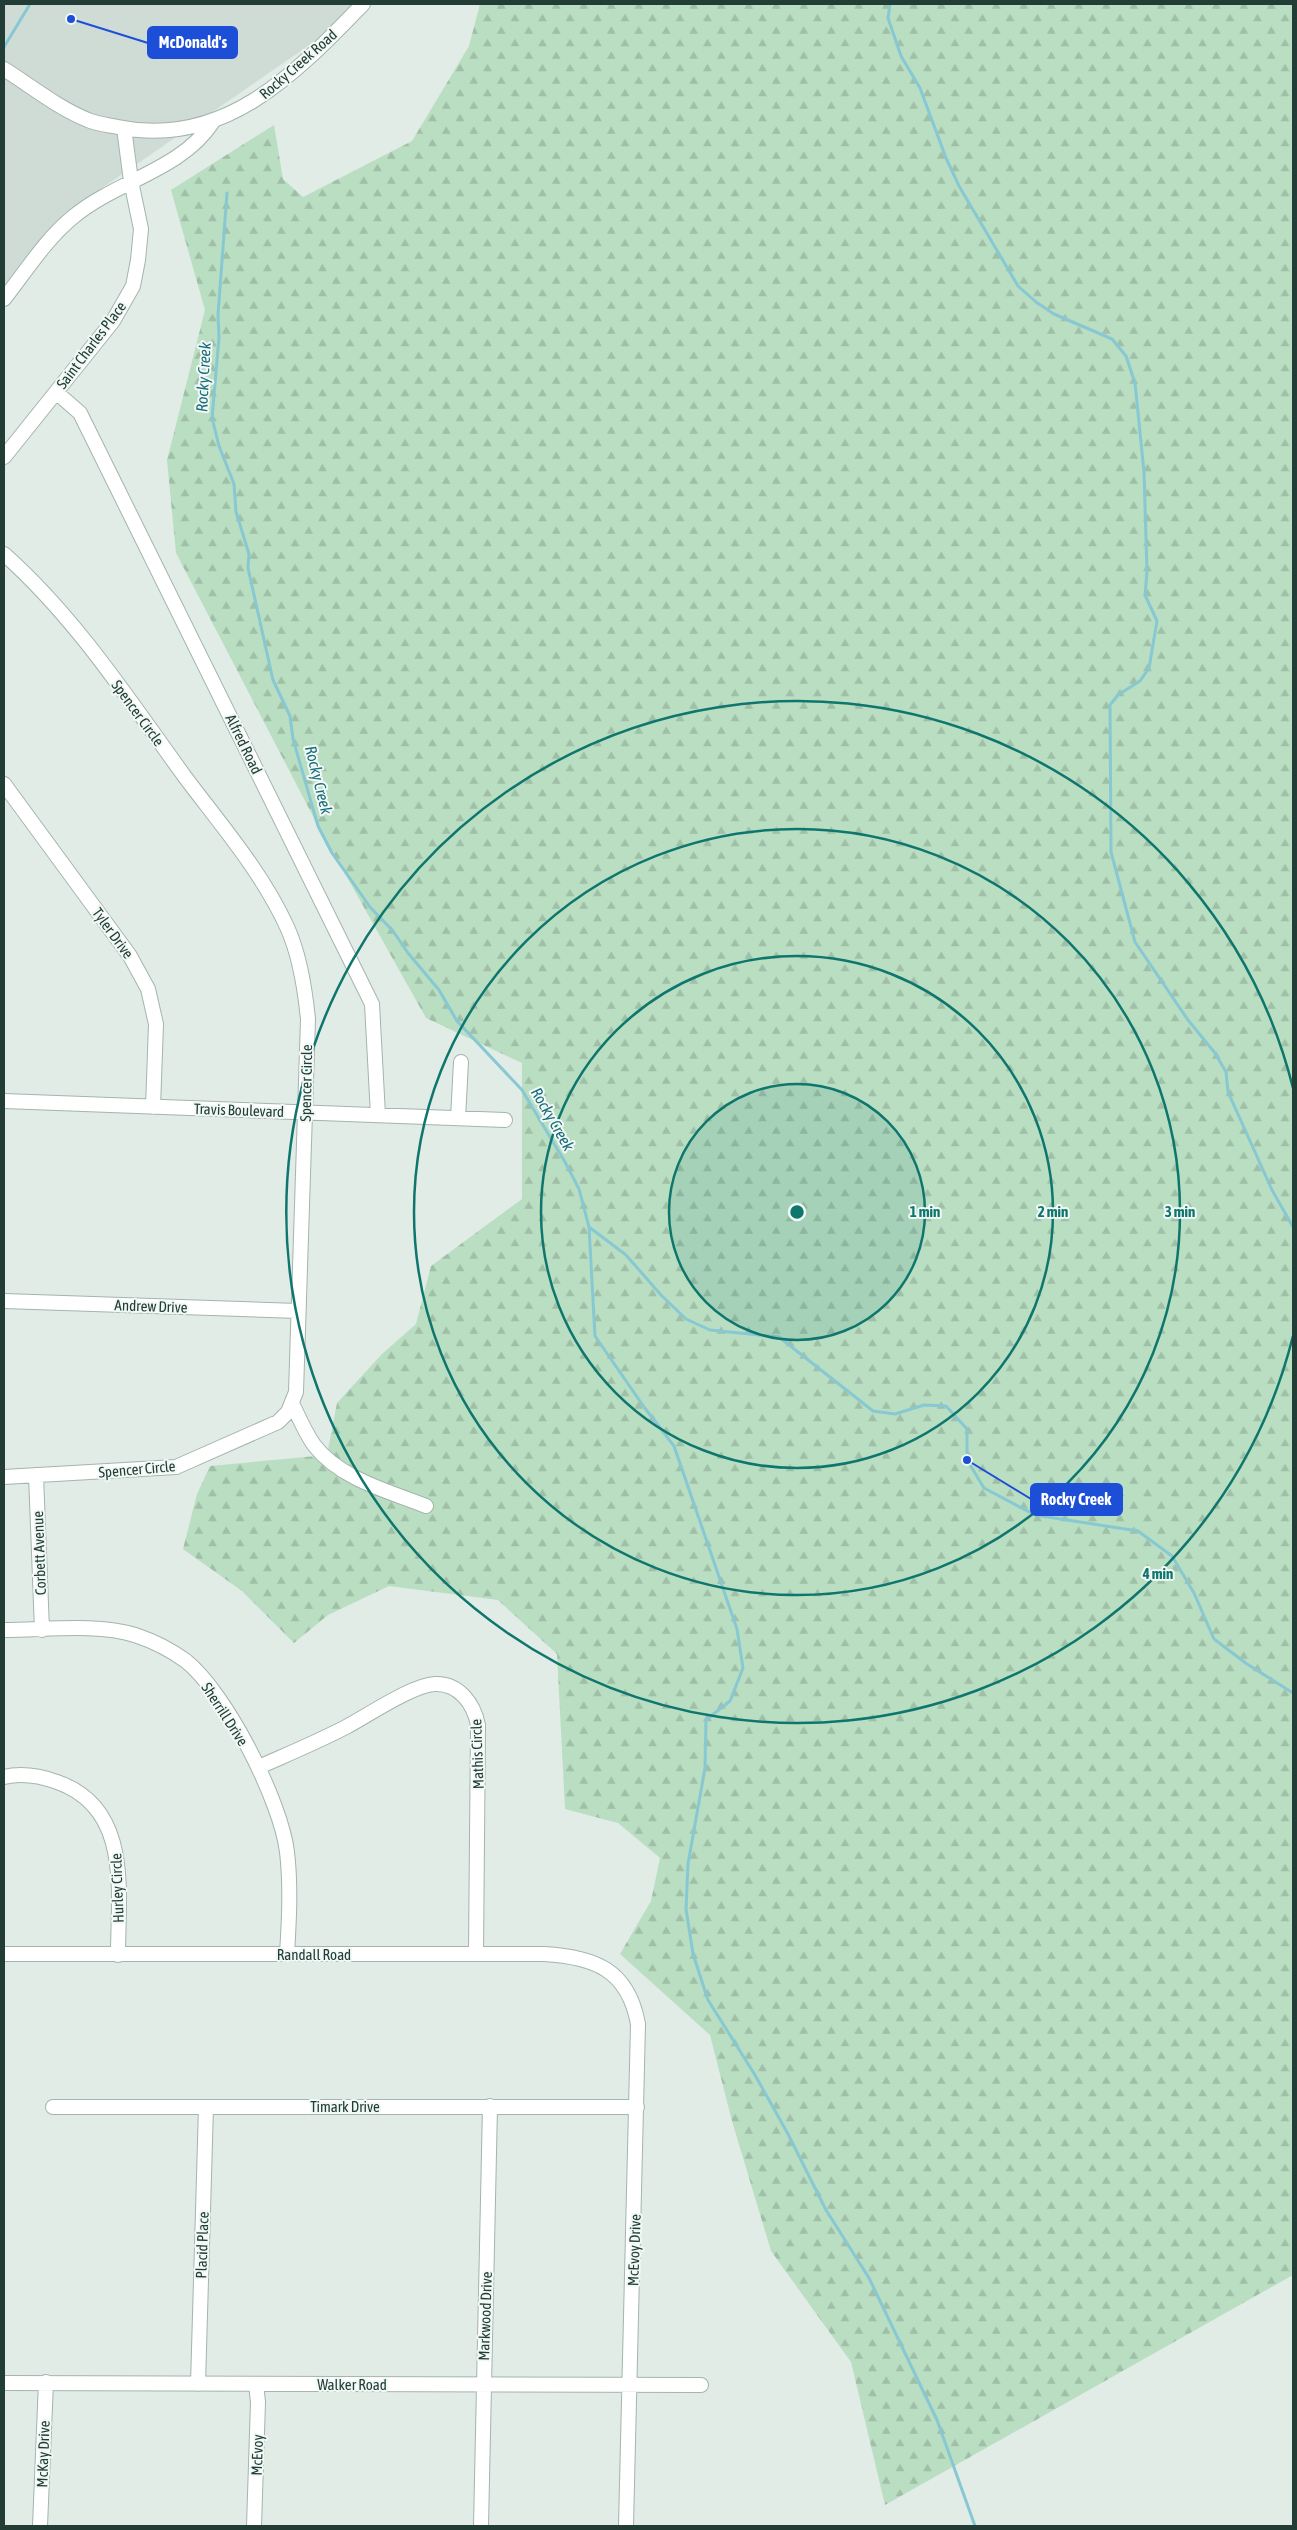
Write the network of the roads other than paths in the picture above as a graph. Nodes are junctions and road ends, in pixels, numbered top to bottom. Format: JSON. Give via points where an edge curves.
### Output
{"nodes":[{"id":1,"x":363,"y":4,"type":"edge"},
{"id":2,"x":4,"y":69,"type":"edge"},
{"id":3,"x":212,"y":123,"type":"junction"},
{"id":4,"x":124,"y":128,"type":"junction"},
{"id":5,"x":130,"y":181,"type":"junction"},
{"id":6,"x":4,"y":299,"type":"edge"},
{"id":7,"x":56,"y":392,"type":"junction"},
{"id":8,"x":4,"y":457,"type":"edge"},
{"id":9,"x":4,"y":554,"type":"edge"},
{"id":10,"x":4,"y":784,"type":"edge"},
{"id":11,"x":461,"y":1062,"type":"dead end"},
{"id":12,"x":4,"y":1101,"type":"edge"},
{"id":13,"x":153,"y":1107,"type":"junction"},
{"id":14,"x":306,"y":1112,"type":"junction"},
{"id":15,"x":378,"y":1115,"type":"junction"},
{"id":16,"x":458,"y":1118,"type":"junction"},
{"id":17,"x":505,"y":1120,"type":"dead end"},
{"id":18,"x":4,"y":1301,"type":"edge"},
{"id":19,"x":298,"y":1311,"type":"junction"},
{"id":20,"x":292,"y":1403,"type":"junction"},
{"id":21,"x":36,"y":1475,"type":"junction"},
{"id":22,"x":4,"y":1477,"type":"edge"},
{"id":23,"x":426,"y":1506,"type":"dead end"},
{"id":24,"x":4,"y":1630,"type":"edge"},
{"id":25,"x":42,"y":1630,"type":"junction"},
{"id":26,"x":259,"y":1767,"type":"junction"},
{"id":27,"x":4,"y":1777,"type":"edge"},
{"id":28,"x":4,"y":1954,"type":"edge"},
{"id":29,"x":287,"y":1954,"type":"junction"},
{"id":30,"x":476,"y":1954,"type":"junction"},
{"id":31,"x":118,"y":1955,"type":"junction"},
{"id":32,"x":618,"y":1980,"type":"joint"},
{"id":33,"x":490,"y":2106,"type":"junction"},
{"id":34,"x":53,"y":2107,"type":"dead end"},
{"id":35,"x":206,"y":2107,"type":"junction"},
{"id":36,"x":637,"y":2107,"type":"junction"},
{"id":37,"x":4,"y":2382,"type":"edge"},
{"id":38,"x":46,"y":2382,"type":"junction"},
{"id":39,"x":630,"y":2383,"type":"junction"},
{"id":40,"x":198,"y":2384,"type":"junction"},
{"id":41,"x":256,"y":2384,"type":"junction"},
{"id":42,"x":483,"y":2384,"type":"junction"},
{"id":43,"x":701,"y":2385,"type":"dead end"},
{"id":44,"x":40,"y":2526,"type":"edge"},
{"id":45,"x":254,"y":2526,"type":"edge"},
{"id":46,"x":480,"y":2526,"type":"edge"},
{"id":47,"x":626,"y":2526,"type":"edge"}],
"edges":[{"from":1,"to":3,"type":"street","name":"Rocky Creek Road","via":[[270,91]]},
{"from":2,"to":4,"type":"street","name":"Rocky Creek Road","via":[[82,117]]},
{"from":3,"to":4,"type":"street","name":"Rocky Creek Road","via":[[163,130]]},
{"from":3,"to":5,"type":"street","via":[[192,146]]},
{"from":4,"to":5,"type":"street","name":"Saint Charles Place"},
{"from":5,"to":6,"type":"street","via":[[74,216]]},
{"from":5,"to":7,"type":"street","name":"Saint Charles Place","via":[[141,229],[133,286],[113,320]]},
{"from":7,"to":8,"type":"street","name":"Saint Charles Place"},
{"from":7,"to":15,"type":"street","name":"Alfred Road","via":[[80,413],[372,1004]]},
{"from":9,"to":14,"type":"street","name":"Spencer Circle","via":[[41,588],[81,636],[267,888],[288,928],[306,996]]},
{"from":10,"to":13,"type":"street","name":"Tyler Drive","via":[[130,956],[148,989],[156,1024]]},
{"from":11,"to":16,"type":"street"},
{"from":12,"to":13,"type":"street","name":"Travis Boulevard"},
{"from":13,"to":14,"type":"street","name":"Travis Boulevard"},
{"from":14,"to":15,"type":"street","name":"Travis Boulevard"},
{"from":14,"to":19,"type":"street","name":"Spencer Circle"},
{"from":15,"to":16,"type":"street","name":"Travis Boulevard"},
{"from":16,"to":17,"type":"street","name":"Travis Boulevard"},
{"from":18,"to":19,"type":"street","name":"Andrew Drive"},
{"from":19,"to":20,"type":"street","name":"Spencer Circle","via":[[296,1392]]},
{"from":20,"to":21,"type":"street","name":"Spencer Circle","via":[[278,1422],[176,1467]]},
{"from":20,"to":23,"type":"street","via":[[314,1445],[336,1466]]},
{"from":21,"to":22,"type":"street","name":"Spencer Circle"},
{"from":21,"to":25,"type":"street","name":"Corbett Avenue"},
{"from":24,"to":25,"type":"street","name":"Sherrill Drive"},
{"from":25,"to":26,"type":"street","name":"Sherrill Drive","via":[[106,1630],[125,1633],[167,1649],[207,1683]]},
{"from":26,"to":29,"type":"street","name":"Sherrill Drive","via":[[287,1852]]},
{"from":26,"to":30,"type":"street","name":"Mathis Circle","via":[[424,1687],[441,1685],[459,1692],[475,1712],[478,1725]]},
{"from":27,"to":31,"type":"street","name":"Hurley Circle","via":[[38,1777],[66,1785],[90,1803],[104,1821],[118,1856]]},
{"from":28,"to":31,"type":"street","name":"Randall Road"},
{"from":29,"to":30,"type":"street","name":"Randall Road"},
{"from":29,"to":31,"type":"street","name":"Randall Road"},
{"from":30,"to":32,"type":"street","name":"Randall Road","via":[[576,1956],[603,1967]]},
{"from":32,"to":36,"type":"street","name":"McEvoy Drive","via":[[632,1998],[638,2024]]},
{"from":33,"to":35,"type":"street","name":"Timark Drive"},
{"from":33,"to":36,"type":"street","name":"Timark Drive"},
{"from":33,"to":42,"type":"street","name":"Markwood Drive"},
{"from":34,"to":35,"type":"street","name":"Timark Drive"},
{"from":35,"to":40,"type":"street","name":"Placid Place"},
{"from":36,"to":39,"type":"street","name":"McEvoy Drive"},
{"from":37,"to":38,"type":"street","name":"Walker Road"},
{"from":38,"to":40,"type":"street","name":"Walker Road"},
{"from":38,"to":44,"type":"street","name":"McKay Drive"},
{"from":39,"to":42,"type":"street","name":"Walker Road"},
{"from":39,"to":43,"type":"street","name":"Walker Road"},
{"from":39,"to":47,"type":"street","name":"McEvoy Drive"},
{"from":40,"to":41,"type":"street","name":"Walker Road"},
{"from":41,"to":42,"type":"street","name":"Walker Road"},
{"from":41,"to":45,"type":"street","name":"McEvoy"},
{"from":42,"to":46,"type":"street","name":"Markwood Drive"}]}
